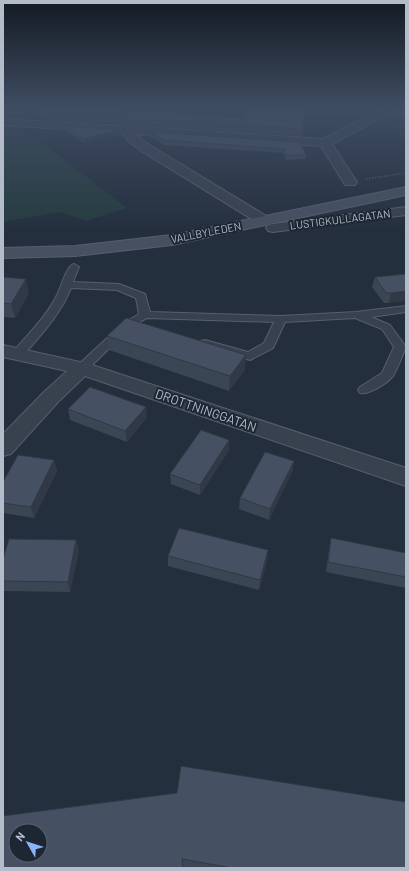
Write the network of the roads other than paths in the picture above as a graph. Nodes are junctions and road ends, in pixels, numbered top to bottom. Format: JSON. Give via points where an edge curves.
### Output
{"nodes":[{"id":1,"x":146,"y":149,"type":"edge"},
{"id":2,"x":329,"y":149,"type":"edge"},
{"id":3,"x":350,"y":182,"type":"road end"},
{"id":4,"x":406,"y":191,"type":"edge"},
{"id":5,"x":406,"y":211,"type":"edge"},
{"id":6,"x":268,"y":224,"type":"junction"},
{"id":7,"x":3,"y":253,"type":"edge"},
{"id":8,"x":74,"y":267,"type":"dead end"},
{"id":9,"x":67,"y":285,"type":"junction"},
{"id":10,"x":406,"y":309,"type":"edge"},
{"id":11,"x":145,"y":315,"type":"junction"},
{"id":12,"x":356,"y":315,"type":"junction"},
{"id":13,"x":281,"y":319,"type":"junction"},
{"id":14,"x":128,"y":324,"type":"junction"},
{"id":15,"x":143,"y":328,"type":"edge"},
{"id":16,"x":194,"y":341,"type":"edge"},
{"id":17,"x":403,"y":346,"type":"edge"},
{"id":18,"x":10,"y":353,"type":"edge"},
{"id":19,"x":82,"y":368,"type":"junction"},
{"id":20,"x":365,"y":390,"type":"dead end"},
{"id":21,"x":3,"y":448,"type":"edge"},
{"id":22,"x":406,"y":476,"type":"edge"}],
"edges":[{"from":1,"to":6,"type":"street"},
{"from":2,"to":3,"type":"street"},
{"from":4,"to":6,"type":"main road","name":"VALLBYLEDEN"},
{"from":5,"to":6,"type":"street","name":"LUSTIGKULLAGATAN"},
{"from":6,"to":7,"type":"main road","name":"VALLBYLEDEN","via":[[111,248]]},
{"from":8,"to":9,"type":"lane"},
{"from":9,"to":11,"type":"lane","via":[[119,287],[142,296]]},
{"from":9,"to":18,"type":"lane","via":[[44,323]]},
{"from":10,"to":12,"type":"lane"},
{"from":11,"to":13,"type":"lane"},
{"from":11,"to":14,"type":"lane"},
{"from":12,"to":13,"type":"lane"},
{"from":12,"to":17,"type":"lane","via":[[386,327]]},
{"from":13,"to":16,"type":"lane","via":[[269,345],[250,356]]},
{"from":14,"to":15,"type":"lane"},
{"from":14,"to":19,"type":"lane"},
{"from":17,"to":20,"type":"lane","via":[[387,375]]},
{"from":18,"to":19,"type":"street","name":"DROTTNINGGATAN"},
{"from":19,"to":21,"type":"street"},
{"from":19,"to":22,"type":"street","name":"DROTTNINGGATAN"}]}
